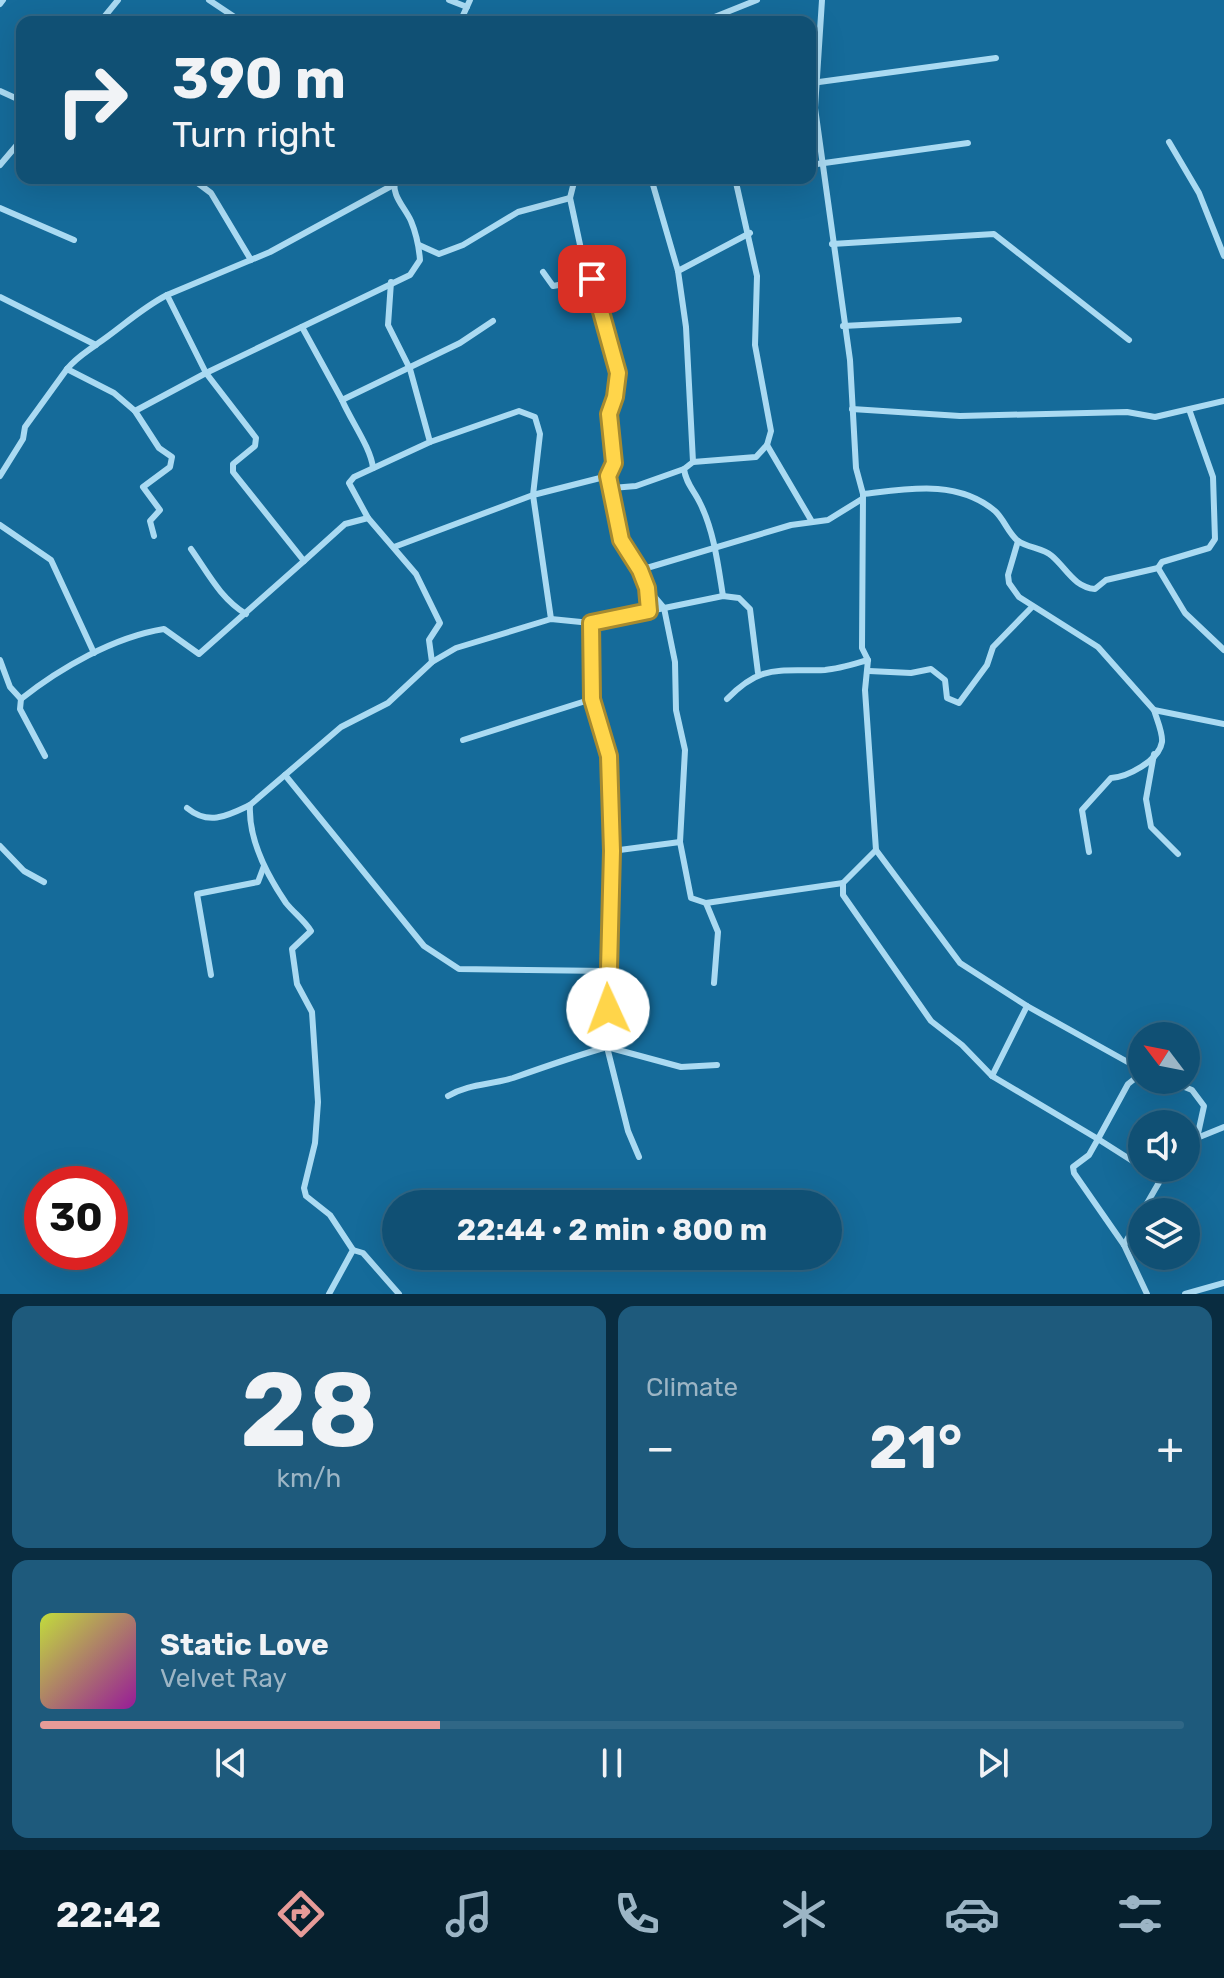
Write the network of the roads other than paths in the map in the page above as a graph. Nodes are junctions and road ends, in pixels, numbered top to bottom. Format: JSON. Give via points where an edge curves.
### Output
{"nodes":[{"id":1,"x":118,"y":0,"type":"edge"},
{"id":2,"x":209,"y":0,"type":"edge"},
{"id":3,"x":449,"y":0,"type":"edge"},
{"id":4,"x":757,"y":0,"type":"edge"},
{"id":5,"x":822,"y":0,"type":"edge"},
{"id":6,"x":469,"y":4,"type":"edge"},
{"id":7,"x":105,"y":16,"type":"edge"},
{"id":8,"x":233,"y":16,"type":"edge"},
{"id":9,"x":717,"y":16,"type":"edge"},
{"id":10,"x":996,"y":58,"type":"dead end"},
{"id":11,"x":819,"y":82,"type":"junction"},
{"id":12,"x":816,"y":102,"type":"edge"},
{"id":13,"x":816,"y":117,"type":"edge"},
{"id":14,"x":1169,"y":142,"type":"dead end"},
{"id":15,"x":968,"y":143,"type":"dead end"},
{"id":16,"x":16,"y":146,"type":"edge"},
{"id":17,"x":821,"y":162,"type":"junction"},
{"id":18,"x":816,"y":163,"type":"edge"},
{"id":19,"x":0,"y":165,"type":"edge"},
{"id":20,"x":199,"y":184,"type":"edge"},
{"id":21,"x":397,"y":184,"type":"edge"},
{"id":22,"x":574,"y":184,"type":"edge"},
{"id":23,"x":653,"y":184,"type":"edge"},
{"id":24,"x":737,"y":184,"type":"edge"},
{"id":25,"x":394,"y":186,"type":"junction"},
{"id":26,"x":570,"y":198,"type":"junction"},
{"id":27,"x":0,"y":208,"type":"edge"},
{"id":28,"x":750,"y":233,"type":"junction"},
{"id":29,"x":74,"y":240,"type":"dead end"},
{"id":30,"x":832,"y":244,"type":"junction"},
{"id":31,"x":419,"y":245,"type":"junction"},
{"id":32,"x":1224,"y":256,"type":"edge"},
{"id":33,"x":251,"y":260,"type":"junction"},
{"id":34,"x":678,"y":271,"type":"junction"},
{"id":35,"x":543,"y":272,"type":"dead end"},
{"id":36,"x":592,"y":279,"type":"junction"},
{"id":37,"x":391,"y":282,"type":"junction"},
{"id":38,"x":167,"y":295,"type":"junction"},
{"id":39,"x":0,"y":297,"type":"edge"},
{"id":40,"x":959,"y":320,"type":"dead end"},
{"id":41,"x":493,"y":321,"type":"dead end"},
{"id":42,"x":843,"y":326,"type":"junction"},
{"id":43,"x":302,"y":327,"type":"junction"},
{"id":44,"x":1129,"y":340,"type":"dead end"},
{"id":45,"x":96,"y":345,"type":"junction"},
{"id":46,"x":67,"y":369,"type":"junction"},
{"id":47,"x":410,"y":369,"type":"junction"},
{"id":48,"x":206,"y":373,"type":"junction"},
{"id":49,"x":342,"y":400,"type":"junction"},
{"id":50,"x":1224,"y":401,"type":"edge"},
{"id":51,"x":852,"y":409,"type":"junction"},
{"id":52,"x":135,"y":411,"type":"junction"},
{"id":53,"x":1190,"y":412,"type":"junction"},
{"id":54,"x":430,"y":442,"type":"junction"},
{"id":55,"x":767,"y":445,"type":"junction"},
{"id":56,"x":693,"y":462,"type":"junction"},
{"id":57,"x":373,"y":468,"type":"junction"},
{"id":58,"x":684,"y":469,"type":"junction"},
{"id":59,"x":0,"y":476,"type":"edge"},
{"id":60,"x":608,"y":476,"type":"junction"},
{"id":61,"x":612,"y":488,"type":"junction"},
{"id":62,"x":533,"y":495,"type":"junction"},
{"id":63,"x":862,"y":496,"type":"junction"},
{"id":64,"x":368,"y":518,"type":"junction"},
{"id":65,"x":811,"y":520,"type":"junction"},
{"id":66,"x":0,"y":525,"type":"edge"},
{"id":67,"x":154,"y":536,"type":"dead end"},
{"id":68,"x":1018,"y":541,"type":"junction"},
{"id":69,"x":394,"y":547,"type":"junction"},
{"id":70,"x":191,"y":549,"type":"dead end"},
{"id":71,"x":715,"y":549,"type":"junction"},
{"id":72,"x":304,"y":561,"type":"junction"},
{"id":73,"x":1158,"y":568,"type":"junction"},
{"id":74,"x":640,"y":570,"type":"junction"},
{"id":75,"x":647,"y":588,"type":"junction"},
{"id":76,"x":723,"y":596,"type":"junction"},
{"id":77,"x":1032,"y":607,"type":"junction"},
{"id":78,"x":664,"y":608,"type":"junction"},
{"id":79,"x":649,"y":611,"type":"junction"},
{"id":80,"x":246,"y":614,"type":"junction"},
{"id":81,"x":551,"y":619,"type":"junction"},
{"id":82,"x":591,"y":623,"type":"junction"},
{"id":83,"x":1224,"y":650,"type":"edge"},
{"id":84,"x":94,"y":653,"type":"junction"},
{"id":85,"x":0,"y":660,"type":"edge"},
{"id":86,"x":868,"y":660,"type":"junction"},
{"id":87,"x":432,"y":662,"type":"junction"},
{"id":88,"x":869,"y":671,"type":"junction"},
{"id":89,"x":758,"y":673,"type":"junction"},
{"id":90,"x":21,"y":699,"type":"junction"},
{"id":91,"x":592,"y":699,"type":"junction"},
{"id":92,"x":727,"y":699,"type":"dead end"},
{"id":93,"x":1154,"y":710,"type":"junction"},
{"id":94,"x":1224,"y":724,"type":"edge"},
{"id":95,"x":463,"y":740,"type":"dead end"},
{"id":96,"x":1154,"y":754,"type":"junction"},
{"id":97,"x":45,"y":756,"type":"dead end"},
{"id":98,"x":285,"y":775,"type":"junction"},
{"id":99,"x":250,"y":805,"type":"junction"},
{"id":100,"x":187,"y":808,"type":"dead end"},
{"id":101,"x":680,"y":842,"type":"junction"},
{"id":102,"x":0,"y":846,"type":"edge"},
{"id":103,"x":876,"y":850,"type":"junction"},
{"id":104,"x":612,"y":851,"type":"junction"},
{"id":105,"x":1089,"y":852,"type":"dead end"},
{"id":106,"x":1178,"y":854,"type":"dead end"},
{"id":107,"x":263,"y":863,"type":"junction"},
{"id":108,"x":44,"y":882,"type":"dead end"},
{"id":109,"x":843,"y":883,"type":"junction"},
{"id":110,"x":706,"y":903,"type":"junction"},
{"id":111,"x":607,"y":971,"type":"junction"},
{"id":112,"x":211,"y":975,"type":"dead end"},
{"id":113,"x":714,"y":983,"type":"dead end"},
{"id":114,"x":1027,"y":1006,"type":"junction"},
{"id":115,"x":607,"y":1047,"type":"junction"},
{"id":116,"x":1128,"y":1063,"type":"edge"},
{"id":117,"x":717,"y":1065,"type":"dead end"},
{"id":118,"x":992,"y":1076,"type":"junction"},
{"id":119,"x":1128,"y":1084,"type":"edge"},
{"id":120,"x":1196,"y":1094,"type":"edge"},
{"id":121,"x":448,"y":1096,"type":"dead end"},
{"id":122,"x":1224,"y":1127,"type":"edge"},
{"id":123,"x":1200,"y":1128,"type":"edge"},
{"id":124,"x":1200,"y":1137,"type":"edge"},
{"id":125,"x":1098,"y":1139,"type":"junction"},
{"id":126,"x":639,"y":1157,"type":"dead end"},
{"id":127,"x":1128,"y":1158,"type":"edge"},
{"id":128,"x":1128,"y":1238,"type":"edge"},
{"id":129,"x":1124,"y":1245,"type":"junction"},
{"id":130,"x":353,"y":1250,"type":"junction"},
{"id":131,"x":1224,"y":1283,"type":"edge"},
{"id":132,"x":329,"y":1294,"type":"edge"},
{"id":133,"x":399,"y":1294,"type":"edge"},
{"id":134,"x":1147,"y":1294,"type":"edge"},
{"id":135,"x":1185,"y":1294,"type":"edge"}],
"edges":[{"from":1,"to":7,"type":"street"},
{"from":2,"to":8,"type":"street"},
{"from":3,"to":6,"type":"street"},
{"from":4,"to":9,"type":"street"},
{"from":5,"to":11,"type":"street"},
{"from":10,"to":11,"type":"street"},
{"from":11,"to":12,"type":"street"},
{"from":13,"to":17,"type":"street"},
{"from":14,"to":32,"type":"street","via":[[1199,193]]},
{"from":15,"to":17,"type":"street"},
{"from":16,"to":19,"type":"street"},
{"from":17,"to":18,"type":"street"},
{"from":17,"to":30,"type":"street"},
{"from":20,"to":33,"type":"street","via":[[211,193]]},
{"from":21,"to":25,"type":"street"},
{"from":22,"to":26,"type":"street"},
{"from":23,"to":34,"type":"street"},
{"from":24,"to":28,"type":"street"},
{"from":25,"to":31,"type":"street"},
{"from":25,"to":33,"type":"street"},
{"from":26,"to":31,"type":"street","via":[[518,212],[439,254]]},
{"from":26,"to":36,"type":"street"},
{"from":27,"to":29,"type":"street"},
{"from":28,"to":34,"type":"street"},
{"from":28,"to":55,"type":"street","via":[[757,276],[755,345],[771,431]]},
{"from":30,"to":42,"type":"street"},
{"from":30,"to":44,"type":"street","via":[[994,234]]},
{"from":31,"to":37,"type":"street","via":[[417,269]]},
{"from":33,"to":38,"type":"street"},
{"from":34,"to":56,"type":"street"},
{"from":35,"to":36,"type":"street","via":[[553,286]]},
{"from":36,"to":60,"type":"street","via":[[618,373],[609,414],[614,463]]},
{"from":37,"to":43,"type":"street"},
{"from":37,"to":47,"type":"street","via":[[388,325]]},
{"from":38,"to":45,"type":"street"},
{"from":38,"to":48,"type":"street"},
{"from":39,"to":45,"type":"street"},
{"from":40,"to":42,"type":"street"},
{"from":41,"to":47,"type":"street"},
{"from":42,"to":51,"type":"street"},
{"from":43,"to":48,"type":"street"},
{"from":43,"to":49,"type":"street"},
{"from":45,"to":46,"type":"street"},
{"from":46,"to":52,"type":"street","via":[[114,393]]},
{"from":46,"to":59,"type":"street","via":[[25,427]]},
{"from":47,"to":49,"type":"street"},
{"from":47,"to":54,"type":"street"},
{"from":48,"to":52,"type":"street"},
{"from":48,"to":72,"type":"street","via":[[256,438],[255,446],[233,464],[233,472]]},
{"from":49,"to":57,"type":"street","via":[[372,455]]},
{"from":50,"to":53,"type":"street"},
{"from":51,"to":53,"type":"street","via":[[960,416],[1090,411],[1155,417]]},
{"from":51,"to":63,"type":"street"},
{"from":52,"to":67,"type":"street","via":[[159,448],[172,457],[170,467],[143,487],[160,510],[150,521]]},
{"from":53,"to":73,"type":"street","via":[[1213,477],[1217,527],[1209,548],[1162,562]]},
{"from":54,"to":57,"type":"street"},
{"from":54,"to":62,"type":"street","via":[[528,412],[540,434]]},
{"from":55,"to":56,"type":"street","via":[[756,457]]},
{"from":55,"to":65,"type":"street"},
{"from":56,"to":58,"type":"street"},
{"from":57,"to":64,"type":"street","via":[[349,483]]},
{"from":58,"to":61,"type":"street","via":[[636,486]]},
{"from":58,"to":71,"type":"street"},
{"from":60,"to":61,"type":"street"},
{"from":60,"to":62,"type":"street"},
{"from":61,"to":74,"type":"street","via":[[621,540]]},
{"from":62,"to":69,"type":"street"},
{"from":62,"to":81,"type":"street"},
{"from":63,"to":65,"type":"street","via":[[828,520]]},
{"from":63,"to":68,"type":"street","via":[[944,488],[995,512]]},
{"from":63,"to":86,"type":"street","via":[[862,648]]},
{"from":64,"to":69,"type":"street"},
{"from":64,"to":72,"type":"street","via":[[345,524]]},
{"from":65,"to":71,"type":"street"},
{"from":66,"to":84,"type":"street","via":[[51,560]]},
{"from":68,"to":73,"type":"street","via":[[1050,554],[1087,588]]},
{"from":68,"to":77,"type":"street","via":[[1009,583]]},
{"from":69,"to":87,"type":"street","via":[[416,574],[440,623],[429,640]]},
{"from":70,"to":80,"type":"street","via":[[208,579]]},
{"from":71,"to":74,"type":"street"},
{"from":71,"to":76,"type":"street"},
{"from":72,"to":80,"type":"street"},
{"from":73,"to":83,"type":"street","via":[[1185,613]]},
{"from":74,"to":75,"type":"street"},
{"from":75,"to":78,"type":"street"},
{"from":75,"to":79,"type":"street"},
{"from":76,"to":78,"type":"street"},
{"from":76,"to":89,"type":"street","via":[[739,598],[750,609]]},
{"from":77,"to":88,"type":"street","via":[[993,647],[987,665],[959,703],[947,698],[945,680],[931,669]]},
{"from":77,"to":93,"type":"street","via":[[1098,647]]},
{"from":78,"to":79,"type":"street"},
{"from":78,"to":101,"type":"street","via":[[685,750]]},
{"from":79,"to":82,"type":"street"},
{"from":80,"to":84,"type":"street","via":[[199,654],[164,629],[142,632]]},
{"from":81,"to":82,"type":"street"},
{"from":81,"to":87,"type":"street","via":[[499,632]]},
{"from":82,"to":91,"type":"street"},
{"from":84,"to":90,"type":"street"},
{"from":85,"to":90,"type":"street"},
{"from":86,"to":88,"type":"street"},
{"from":86,"to":89,"type":"street","via":[[827,670]]},
{"from":87,"to":98,"type":"street","via":[[388,703],[341,727]]},
{"from":88,"to":103,"type":"street","via":[[865,690]]},
{"from":89,"to":92,"type":"street"},
{"from":90,"to":97,"type":"street","via":[[20,709]]},
{"from":91,"to":95,"type":"street"},
{"from":91,"to":104,"type":"street","via":[[609,756]]},
{"from":93,"to":94,"type":"street"},
{"from":93,"to":96,"type":"street","via":[[1162,740]]},
{"from":96,"to":105,"type":"street","via":[[1127,777],[1111,778],[1082,810]]},
{"from":96,"to":106,"type":"street","via":[[1146,799],[1151,827]]},
{"from":98,"to":99,"type":"street"},
{"from":98,"to":111,"type":"street","via":[[424,946],[459,969]]},
{"from":99,"to":100,"type":"street","via":[[222,819],[199,817]]},
{"from":99,"to":107,"type":"street","via":[[253,838]]},
{"from":101,"to":104,"type":"street"},
{"from":101,"to":110,"type":"street","via":[[691,898]]},
{"from":102,"to":108,"type":"street","via":[[24,871]]},
{"from":103,"to":109,"type":"street"},
{"from":103,"to":114,"type":"street","via":[[960,963]]},
{"from":104,"to":111,"type":"street"},
{"from":107,"to":112,"type":"street","via":[[258,882],[197,894]]},
{"from":107,"to":130,"type":"street","via":[[288,906],[311,931],[292,949],[297,984],[312,1012],[318,1102],[304,1188]]},
{"from":109,"to":110,"type":"street"},
{"from":109,"to":118,"type":"street","via":[[843,895],[931,1021]]},
{"from":110,"to":113,"type":"street","via":[[718,932]]},
{"from":111,"to":115,"type":"street"},
{"from":114,"to":116,"type":"street"},
{"from":114,"to":118,"type":"street"},
{"from":115,"to":117,"type":"street","via":[[681,1067]]},
{"from":115,"to":121,"type":"street"},
{"from":115,"to":126,"type":"street"},
{"from":118,"to":125,"type":"street"},
{"from":119,"to":125,"type":"street"},
{"from":120,"to":123,"type":"street","via":[[1204,1114]]},
{"from":122,"to":124,"type":"street"},
{"from":125,"to":127,"type":"street"},
{"from":125,"to":129,"type":"street","via":[[1073,1167],[1074,1173]]},
{"from":128,"to":129,"type":"street"},
{"from":129,"to":134,"type":"street"},
{"from":130,"to":132,"type":"street"},
{"from":130,"to":133,"type":"street","via":[[363,1253]]},
{"from":131,"to":135,"type":"street"}]}
